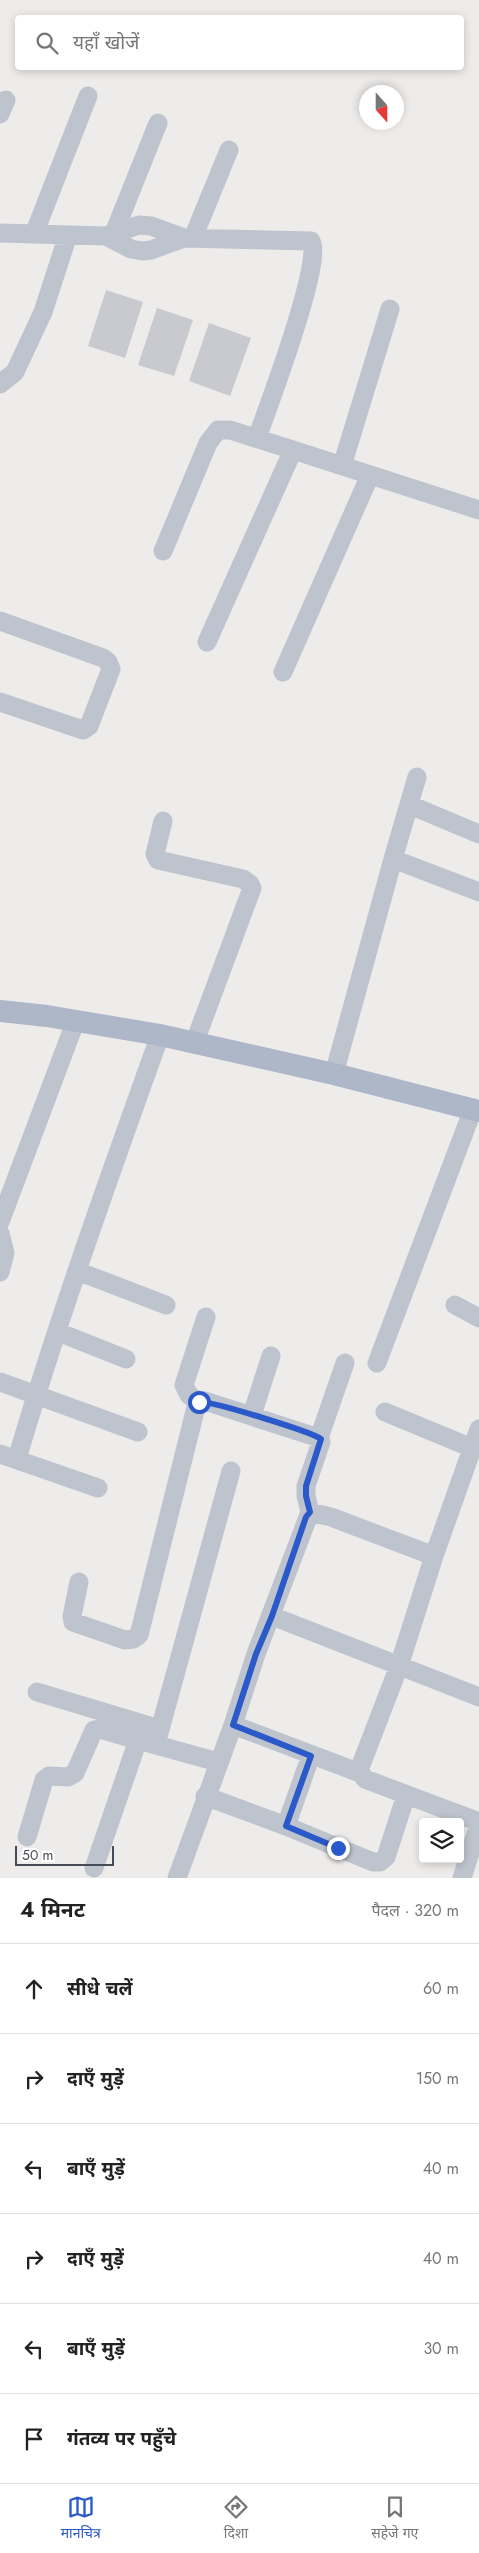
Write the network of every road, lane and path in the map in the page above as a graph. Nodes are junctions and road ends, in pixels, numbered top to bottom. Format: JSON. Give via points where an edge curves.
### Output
{"nodes":[{"id":1,"x":88,"y":96,"type":"dead end"},
{"id":2,"x":158,"y":123,"type":"dead end"},
{"id":3,"x":229,"y":150,"type":"dead end"},
{"id":4,"x":0,"y":234,"type":"edge"},
{"id":5,"x":34,"y":234,"type":"junction"},
{"id":6,"x":68,"y":235,"type":"junction"},
{"id":7,"x":110,"y":235,"type":"junction"},
{"id":8,"x":188,"y":238,"type":"junction"},
{"id":9,"x":390,"y":309,"type":"dead end"},
{"id":10,"x":0,"y":384,"type":"edge"},
{"id":11,"x":257,"y":438,"type":"junction"},
{"id":12,"x":293,"y":450,"type":"junction"},
{"id":13,"x":342,"y":466,"type":"junction"},
{"id":14,"x":370,"y":475,"type":"junction"},
{"id":15,"x":479,"y":510,"type":"edge"},
{"id":16,"x":163,"y":551,"type":"dead end"},
{"id":17,"x":0,"y":621,"type":"edge"},
{"id":18,"x":207,"y":642,"type":"dead end"},
{"id":19,"x":283,"y":672,"type":"dead end"},
{"id":20,"x":0,"y":702,"type":"edge"},
{"id":21,"x":417,"y":777,"type":"dead end"},
{"id":22,"x":410,"y":805,"type":"junction"},
{"id":23,"x":163,"y":821,"type":"dead end"},
{"id":24,"x":479,"y":834,"type":"edge"},
{"id":25,"x":392,"y":859,"type":"junction"},
{"id":26,"x":479,"y":892,"type":"edge"},
{"id":27,"x":0,"y":1011,"type":"edge"},
{"id":28,"x":76,"y":1020,"type":"junction"},
{"id":29,"x":160,"y":1035,"type":"junction"},
{"id":30,"x":194,"y":1044,"type":"junction"},
{"id":31,"x":334,"y":1074,"type":"junction"},
{"id":32,"x":476,"y":1110,"type":"edge"},
{"id":33,"x":0,"y":1222,"type":"edge"},
{"id":34,"x":0,"y":1233,"type":"edge"},
{"id":35,"x":77,"y":1271,"type":"junction"},
{"id":36,"x":0,"y":1272,"type":"edge"},
{"id":37,"x":455,"y":1304,"type":"dead end"},
{"id":38,"x":166,"y":1305,"type":"dead end"},
{"id":39,"x":206,"y":1317,"type":"dead end"},
{"id":40,"x":479,"y":1318,"type":"edge"},
{"id":41,"x":58,"y":1332,"type":"junction"},
{"id":42,"x":271,"y":1356,"type":"dead end"},
{"id":43,"x":126,"y":1359,"type":"dead end"},
{"id":44,"x":377,"y":1363,"type":"dead end"},
{"id":45,"x":345,"y":1364,"type":"dead end"},
{"id":46,"x":0,"y":1382,"type":"edge"},
{"id":47,"x":36,"y":1395,"type":"junction"},
{"id":48,"x":199,"y":1402,"type":"junction"},
{"id":49,"x":385,"y":1412,"type":"dead end"},
{"id":50,"x":252,"y":1415,"type":"junction"},
{"id":51,"x":479,"y":1429,"type":"edge"},
{"id":52,"x":138,"y":1432,"type":"dead end"},
{"id":53,"x":320,"y":1438,"type":"junction"},
{"id":54,"x":472,"y":1448,"type":"junction"},
{"id":55,"x":9,"y":1456,"type":"edge"},
{"id":56,"x":231,"y":1471,"type":"dead end"},
{"id":57,"x":98,"y":1488,"type":"dead end"},
{"id":58,"x":310,"y":1512,"type":"junction"},
{"id":59,"x":434,"y":1556,"type":"junction"},
{"id":60,"x":79,"y":1582,"type":"dead end"},
{"id":61,"x":272,"y":1616,"type":"junction"},
{"id":62,"x":398,"y":1666,"type":"junction"},
{"id":63,"x":37,"y":1692,"type":"dead end"},
{"id":64,"x":479,"y":1697,"type":"edge"},
{"id":65,"x":233,"y":1725,"type":"junction"},
{"id":66,"x":158,"y":1736,"type":"junction"},
{"id":67,"x":138,"y":1740,"type":"junction"},
{"id":68,"x":311,"y":1756,"type":"junction"},
{"id":69,"x":218,"y":1762,"type":"junction"},
{"id":70,"x":360,"y":1773,"type":"junction"},
{"id":71,"x":406,"y":1795,"type":"junction"},
{"id":72,"x":205,"y":1796,"type":"junction"},
{"id":73,"x":479,"y":1823,"type":"edge"},
{"id":74,"x":286,"y":1826,"type":"junction"},
{"id":75,"x":27,"y":1837,"type":"dead end"},
{"id":76,"x":94,"y":1868,"type":"dead end"},
{"id":77,"x":177,"y":1878,"type":"edge"},
{"id":78,"x":462,"y":1878,"type":"edge"}],
"edges":[{"from":1,"to":5,"type":"street"},
{"from":2,"to":7,"type":"street"},
{"from":3,"to":8,"type":"street"},
{"from":4,"to":5,"type":"street"},
{"from":5,"to":6,"type":"street"},
{"from":6,"to":7,"type":"street"},
{"from":6,"to":10,"type":"street","via":[[39,320],[15,372]]},
{"from":7,"to":8,"type":"street","via":[[139,225]]},
{"from":7,"to":8,"type":"street","via":[[131,249],[142,251]]},
{"from":8,"to":11,"type":"street","via":[[307,240],[314,246],[308,285]]},
{"from":9,"to":13,"type":"street"},
{"from":11,"to":12,"type":"street"},
{"from":11,"to":16,"type":"street","via":[[223,429],[212,436]]},
{"from":12,"to":13,"type":"street"},
{"from":12,"to":18,"type":"street"},
{"from":13,"to":14,"type":"street"},
{"from":14,"to":15,"type":"street"},
{"from":14,"to":19,"type":"street"},
{"from":17,"to":20,"type":"street","via":[[102,658],[111,669],[89,726],[83,730]]},
{"from":21,"to":22,"type":"street"},
{"from":22,"to":24,"type":"street"},
{"from":22,"to":25,"type":"street"},
{"from":23,"to":30,"type":"street","via":[[154,856],[158,860],[243,879],[252,888]]},
{"from":25,"to":26,"type":"street"},
{"from":25,"to":31,"type":"street"},
{"from":27,"to":28,"type":"main road"},
{"from":28,"to":29,"type":"main road"},
{"from":28,"to":33,"type":"street"},
{"from":29,"to":30,"type":"main road"},
{"from":29,"to":35,"type":"street"},
{"from":30,"to":31,"type":"main road"},
{"from":31,"to":32,"type":"main road"},
{"from":32,"to":44,"type":"street"},
{"from":34,"to":36,"type":"street","via":[[5,1253]]},
{"from":35,"to":38,"type":"street"},
{"from":35,"to":41,"type":"street"},
{"from":37,"to":40,"type":"street"},
{"from":39,"to":48,"type":"street","via":[[184,1385],[189,1395]]},
{"from":41,"to":43,"type":"street"},
{"from":41,"to":47,"type":"street"},
{"from":42,"to":50,"type":"street"},
{"from":45,"to":53,"type":"street"},
{"from":46,"to":47,"type":"street"},
{"from":47,"to":52,"type":"street"},
{"from":47,"to":55,"type":"street"},
{"from":48,"to":50,"type":"street"},
{"from":48,"to":60,"type":"street","via":[[139,1635],[125,1640],[73,1622]]},
{"from":49,"to":54,"type":"street"},
{"from":50,"to":53,"type":"street"},
{"from":51,"to":54,"type":"street"},
{"from":53,"to":58,"type":"street","via":[[306,1491]]},
{"from":54,"to":59,"type":"street"},
{"from":55,"to":57,"type":"street"},
{"from":56,"to":66,"type":"street"},
{"from":58,"to":59,"type":"street"},
{"from":58,"to":61,"type":"street"},
{"from":59,"to":62,"type":"street"},
{"from":61,"to":62,"type":"street"},
{"from":61,"to":65,"type":"street"},
{"from":62,"to":64,"type":"street"},
{"from":62,"to":70,"type":"street"},
{"from":63,"to":66,"type":"street"},
{"from":65,"to":68,"type":"street"},
{"from":65,"to":69,"type":"street"},
{"from":66,"to":67,"type":"street"},
{"from":66,"to":69,"type":"street"},
{"from":67,"to":75,"type":"street","via":[[94,1730],[75,1773],[68,1777],[49,1776],[44,1780]]},
{"from":67,"to":76,"type":"street"},
{"from":68,"to":70,"type":"street"},
{"from":68,"to":74,"type":"street"},
{"from":69,"to":72,"type":"street"},
{"from":70,"to":71,"type":"street","via":[[365,1779]]},
{"from":71,"to":73,"type":"street"},
{"from":71,"to":74,"type":"street","via":[[386,1857],[380,1862],[373,1862]]},
{"from":72,"to":74,"type":"street"},
{"from":72,"to":77,"type":"street"},
{"from":73,"to":78,"type":"street"}]}
